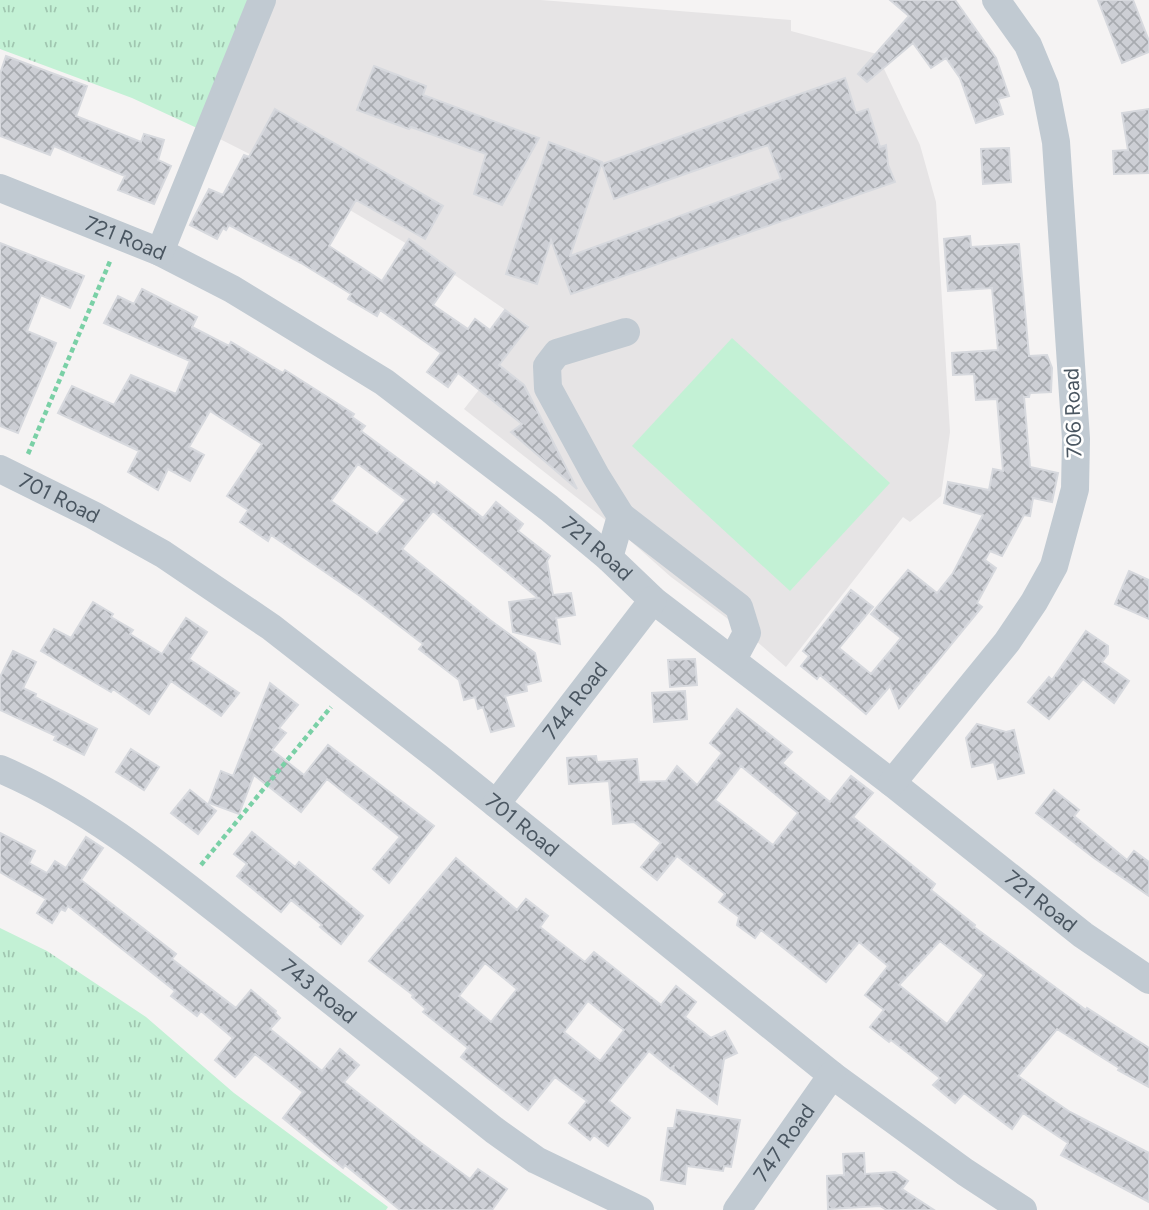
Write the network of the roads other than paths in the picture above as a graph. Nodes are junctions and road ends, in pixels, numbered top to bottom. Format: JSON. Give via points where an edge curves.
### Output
{"nodes":[{"id":1,"x":262,"y":0,"type":"edge"},
{"id":2,"x":996,"y":0,"type":"edge"},
{"id":3,"x":0,"y":188,"type":"edge"},
{"id":4,"x":160,"y":252,"type":"junction"},
{"id":5,"x":626,"y":332,"type":"dead end"},
{"id":6,"x":9,"y":473,"type":"edge"},
{"id":7,"x":621,"y":516,"type":"junction"},
{"id":8,"x":608,"y":558,"type":"junction"},
{"id":9,"x":653,"y":600,"type":"junction"},
{"id":10,"x":733,"y":659,"type":"junction"},
{"id":11,"x":0,"y":769,"type":"edge"},
{"id":12,"x":892,"y":783,"type":"junction"},
{"id":13,"x":496,"y":804,"type":"junction"},
{"id":14,"x":1149,"y":980,"type":"edge"},
{"id":15,"x":832,"y":1074,"type":"junction"},
{"id":16,"x":640,"y":1210,"type":"edge"},
{"id":17,"x":737,"y":1210,"type":"edge"},
{"id":18,"x":1023,"y":1210,"type":"edge"}],
"edges":[{"from":1,"to":4,"type":"street"},
{"from":2,"to":12,"type":"street","name":"706 Road","via":[[1028,45],[1045,86],[1056,142],[1076,439],[1074,489],[1054,566],[1034,602]]},
{"from":3,"to":4,"type":"street","name":"721 Road"},
{"from":4,"to":8,"type":"street","name":"721 Road","via":[[232,289],[384,382]]},
{"from":5,"to":7,"type":"street","via":[[557,353],[547,366],[548,388]]},
{"from":6,"to":13,"type":"street","name":"701 Road","via":[[163,554],[218,589]]},
{"from":7,"to":8,"type":"street"},
{"from":7,"to":10,"type":"street","via":[[739,607],[747,633]]},
{"from":8,"to":9,"type":"street","name":"721 Road"},
{"from":9,"to":10,"type":"street","name":"721 Road"},
{"from":9,"to":13,"type":"street","name":"744 Road"},
{"from":10,"to":12,"type":"street","name":"721 Road"},
{"from":11,"to":16,"type":"street","name":"743 Road","via":[[89,816],[158,864],[536,1160]]},
{"from":12,"to":14,"type":"street","name":"721 Road","via":[[1083,935]]},
{"from":13,"to":15,"type":"street","name":"701 Road"},
{"from":15,"to":17,"type":"street","name":"747 Road"},
{"from":15,"to":18,"type":"street","name":"701 Road"}]}
